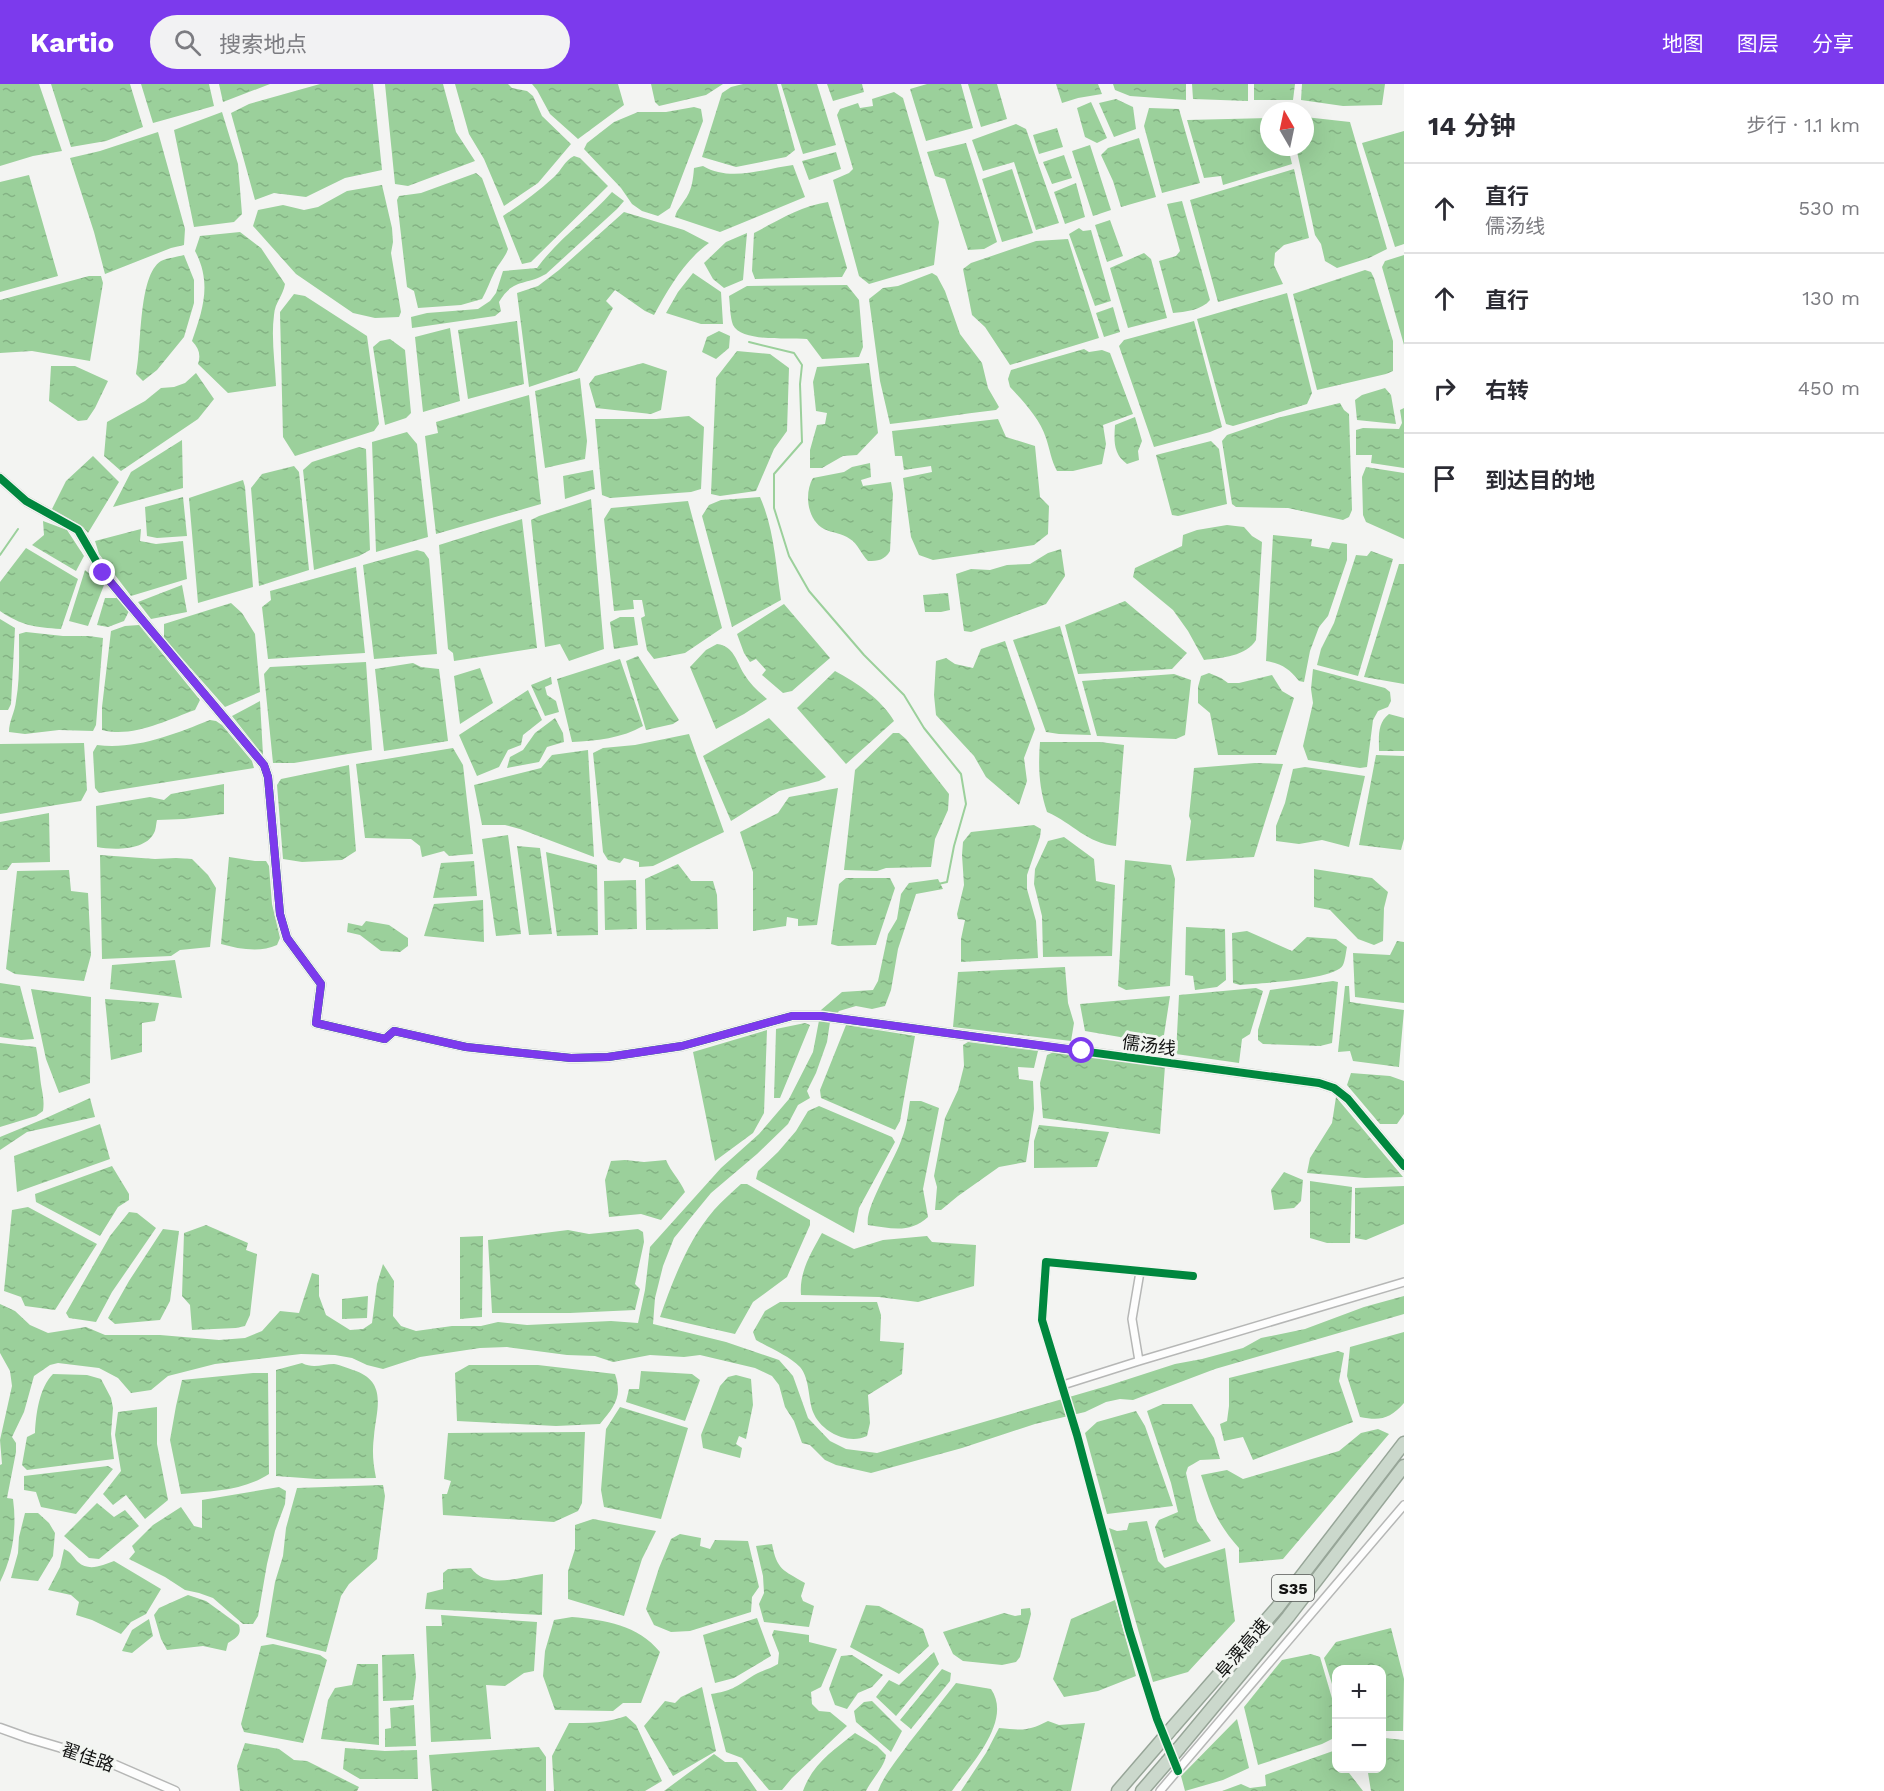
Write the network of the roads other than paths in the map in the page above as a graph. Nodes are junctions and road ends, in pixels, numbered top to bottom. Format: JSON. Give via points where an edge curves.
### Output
{"nodes":[{"id":1,"x":0,"y":478,"type":"edge"},
{"id":2,"x":1404,"y":1166,"type":"edge"},
{"id":3,"x":1140,"y":1272,"type":"junction"},
{"id":4,"x":1193,"y":1276,"type":"dead end"},
{"id":5,"x":1404,"y":1282,"type":"edge"},
{"id":6,"x":1139,"y":1361,"type":"junction"},
{"id":7,"x":1063,"y":1385,"type":"junction"},
{"id":8,"x":1404,"y":1443,"type":"edge"},
{"id":9,"x":1404,"y":1466,"type":"edge"},
{"id":10,"x":1404,"y":1504,"type":"edge"},
{"id":11,"x":0,"y":1728,"type":"edge"},
{"id":12,"x":1178,"y":1771,"type":"junction"},
{"id":13,"x":175,"y":1791,"type":"edge"},
{"id":14,"x":1118,"y":1791,"type":"edge"},
{"id":15,"x":1142,"y":1791,"type":"edge"},
{"id":16,"x":1160,"y":1791,"type":"edge"}],
"edges":[{"from":1,"to":2,"type":"street","name":"儒汤线","via":[[26,501],[78,530],[103,573],[264,765],[280,914],[287,938],[321,984],[316,1023],[385,1039],[394,1031],[466,1047],[571,1058],[682,1046],[792,1016],[833,1018],[1319,1083],[1348,1099]]},
{"from":3,"to":4,"type":"street"},
{"from":3,"to":6,"type":"street","via":[[1132,1319]]},
{"from":3,"to":7,"type":"street","via":[[1046,1262],[1042,1320]]},
{"from":5,"to":6,"type":"street"},
{"from":6,"to":7,"type":"street"},
{"from":7,"to":12,"type":"street","via":[[1129,1630]]},
{"from":8,"to":14,"type":"highway","name":"阜溧高速","number":"S35","bridge":true,"via":[[1277,1608]]},
{"from":9,"to":15,"type":"highway","name":"阜溧高速","number":"S35","bridge":true,"via":[[1288,1617]]},
{"from":10,"to":12,"type":"street"},
{"from":11,"to":13,"type":"street","name":"翟佳路","via":[[106,1761]]},
{"from":12,"to":16,"type":"street"}]}
